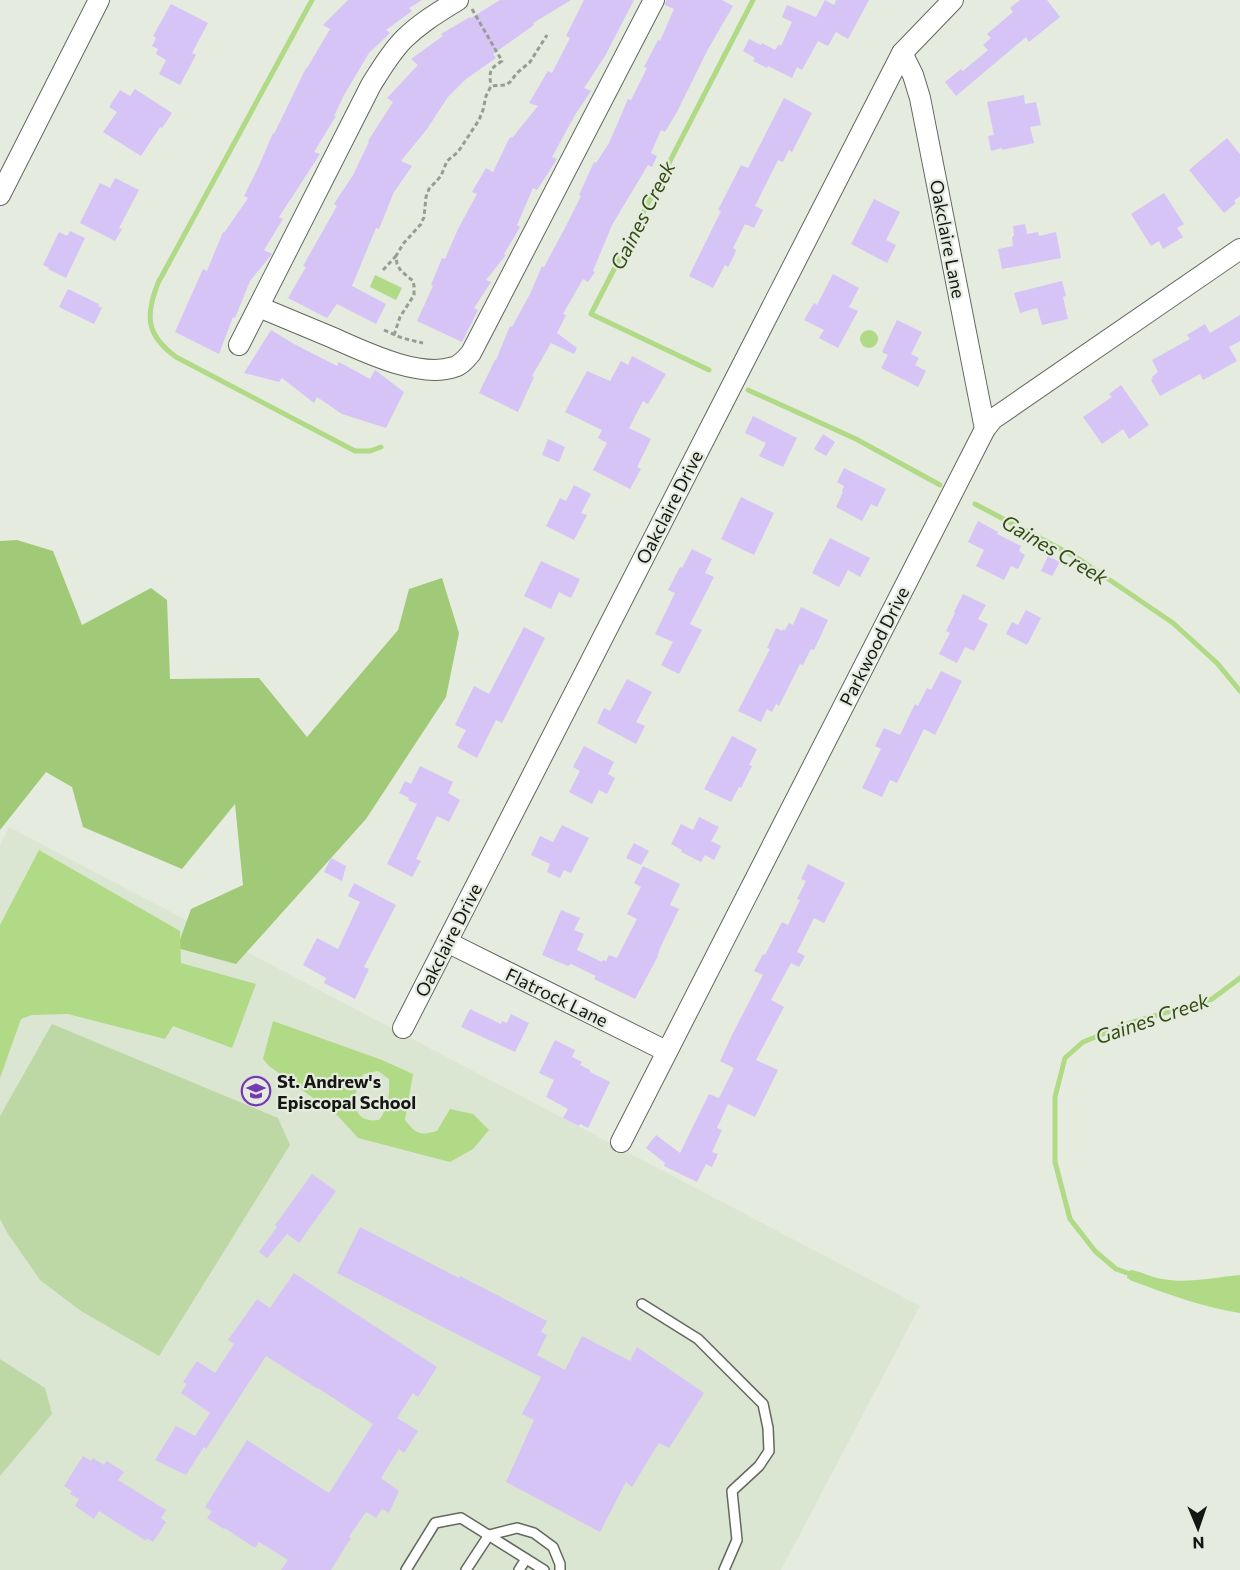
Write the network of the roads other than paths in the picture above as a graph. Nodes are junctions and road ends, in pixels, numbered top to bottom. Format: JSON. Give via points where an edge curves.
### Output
{"nodes":[{"id":1,"x":99,"y":0,"type":"edge"},
{"id":2,"x":458,"y":0,"type":"edge"},
{"id":3,"x":654,"y":0,"type":"edge"},
{"id":4,"x":953,"y":0,"type":"edge"},
{"id":5,"x":902,"y":53,"type":"junction"},
{"id":6,"x":0,"y":195,"type":"edge"},
{"id":7,"x":1240,"y":249,"type":"edge"},
{"id":8,"x":259,"y":307,"type":"junction"},
{"id":9,"x":239,"y":345,"type":"dead end"},
{"id":10,"x":985,"y":429,"type":"junction"},
{"id":11,"x":447,"y":942,"type":"junction"},
{"id":12,"x":403,"y":1028,"type":"dead end"},
{"id":13,"x":666,"y":1051,"type":"junction"},
{"id":14,"x":621,"y":1142,"type":"dead end"},
{"id":15,"x":642,"y":1304,"type":"dead end"},
{"id":16,"x":489,"y":1535,"type":"junction"},
{"id":17,"x":526,"y":1559,"type":"junction"},
{"id":18,"x":406,"y":1570,"type":"edge"},
{"id":19,"x":466,"y":1570,"type":"edge"},
{"id":20,"x":519,"y":1570,"type":"edge"},
{"id":21,"x":544,"y":1570,"type":"edge"},
{"id":22,"x":560,"y":1570,"type":"edge"},
{"id":23,"x":724,"y":1570,"type":"edge"}],
"edges":[{"from":1,"to":6,"type":"street"},
{"from":2,"to":8,"type":"street","via":[[404,39],[385,63]]},
{"from":3,"to":8,"type":"street","via":[[464,362],[441,369],[402,365]]},
{"from":4,"to":5,"type":"street","name":"Oakclaire Drive"},
{"from":5,"to":10,"type":"street","name":"Oakclaire Lane","via":[[920,98]]},
{"from":5,"to":11,"type":"street","name":"Oakclaire Drive"},
{"from":7,"to":10,"type":"street","name":"Parkwood Drive","via":[[993,419]]},
{"from":8,"to":9,"type":"street"},
{"from":10,"to":13,"type":"street","name":"Parkwood Drive"},
{"from":11,"to":12,"type":"street","name":"Oakclaire Drive"},
{"from":11,"to":13,"type":"street","name":"Flatrock Lane"},
{"from":13,"to":14,"type":"street","name":"Parkwood Drive"},
{"from":15,"to":23,"type":"lane","via":[[698,1339],[763,1404],[769,1451],[732,1491],[736,1540]]},
{"from":16,"to":17,"type":"lane"},
{"from":16,"to":18,"type":"lane","via":[[461,1518],[435,1523]]},
{"from":16,"to":19,"type":"lane"},
{"from":16,"to":22,"type":"lane","via":[[518,1528],[534,1533],[553,1547]]},
{"from":17,"to":20,"type":"lane"},
{"from":17,"to":21,"type":"lane"}]}
